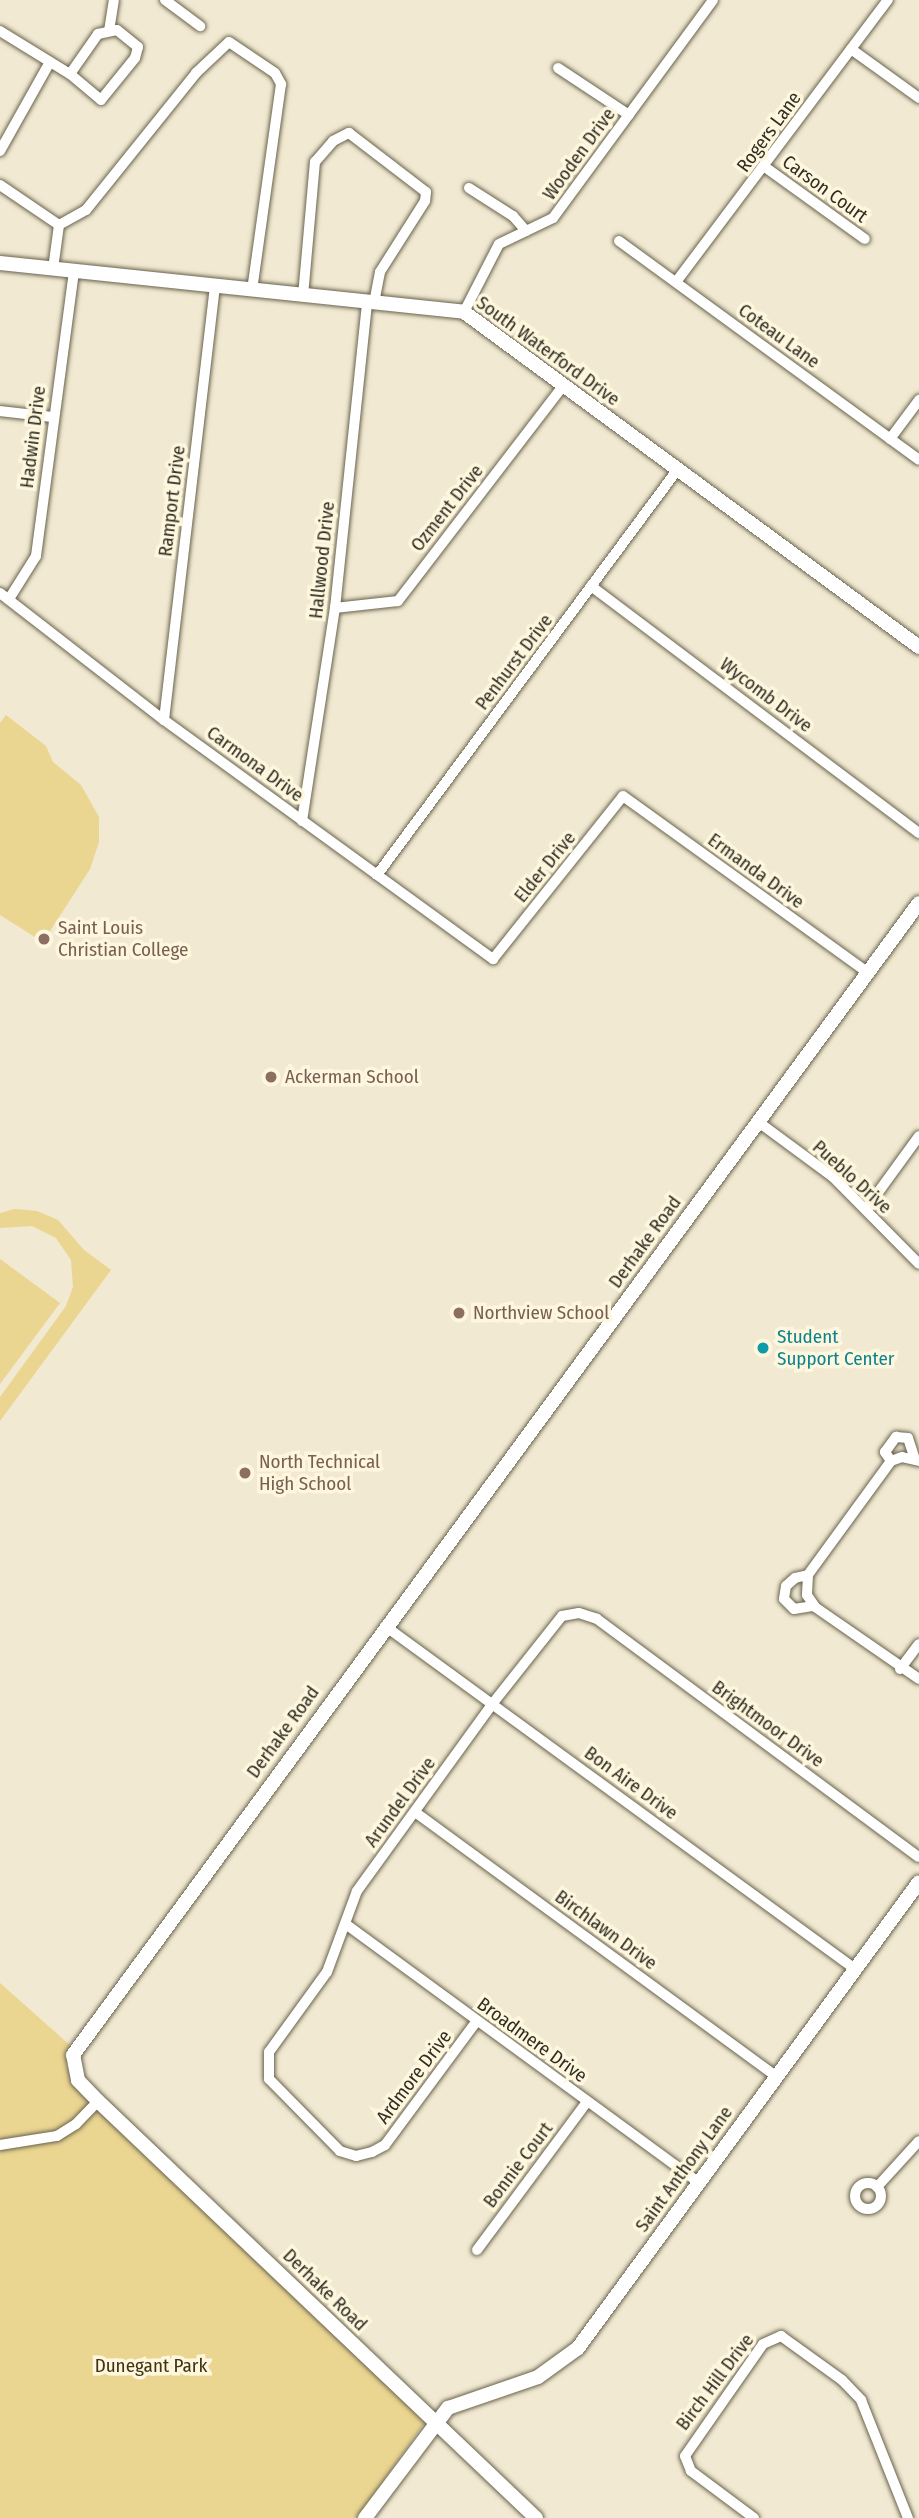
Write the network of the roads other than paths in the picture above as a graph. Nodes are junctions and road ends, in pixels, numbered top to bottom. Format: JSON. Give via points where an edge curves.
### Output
{"nodes":[{"id":1,"x":114,"y":0,"type":"edge"},
{"id":2,"x":165,"y":0,"type":"edge"},
{"id":3,"x":888,"y":0,"type":"edge"},
{"id":4,"x":710,"y":1,"type":"edge"},
{"id":5,"x":200,"y":26,"type":"dead end"},
{"id":6,"x":0,"y":31,"type":"edge"},
{"id":7,"x":109,"y":31,"type":"junction"},
{"id":8,"x":851,"y":49,"type":"junction"},
{"id":9,"x":50,"y":62,"type":"junction"},
{"id":10,"x":558,"y":68,"type":"dead end"},
{"id":11,"x":70,"y":74,"type":"junction"},
{"id":12,"x":919,"y":98,"type":"edge"},
{"id":13,"x":629,"y":115,"type":"junction"},
{"id":14,"x":0,"y":151,"type":"edge"},
{"id":15,"x":765,"y":167,"type":"junction"},
{"id":16,"x":0,"y":185,"type":"edge"},
{"id":17,"x":469,"y":188,"type":"dead end"},
{"id":18,"x":59,"y":225,"type":"junction"},
{"id":19,"x":526,"y":231,"type":"junction"},
{"id":20,"x":865,"y":239,"type":"dead end"},
{"id":21,"x":619,"y":241,"type":"dead end"},
{"id":22,"x":0,"y":263,"type":"edge"},
{"id":23,"x":53,"y":269,"type":"junction"},
{"id":24,"x":74,"y":271,"type":"junction"},
{"id":25,"x":676,"y":282,"type":"junction"},
{"id":26,"x":215,"y":287,"type":"junction"},
{"id":27,"x":252,"y":291,"type":"junction"},
{"id":28,"x":303,"y":296,"type":"junction"},
{"id":29,"x":370,"y":303,"type":"junction"},
{"id":30,"x":464,"y":312,"type":"junction"},
{"id":31,"x":564,"y":385,"type":"junction"},
{"id":32,"x":919,"y":401,"type":"edge"},
{"id":33,"x":0,"y":411,"type":"edge"},
{"id":34,"x":52,"y":417,"type":"junction"},
{"id":35,"x":890,"y":439,"type":"junction"},
{"id":36,"x":919,"y":460,"type":"edge"},
{"id":37,"x":678,"y":469,"type":"junction"},
{"id":38,"x":592,"y":586,"type":"junction"},
{"id":39,"x":4,"y":596,"type":"edge"},
{"id":40,"x":335,"y":608,"type":"junction"},
{"id":41,"x":919,"y":647,"type":"edge"},
{"id":42,"x":164,"y":720,"type":"junction"},
{"id":43,"x":624,"y":796,"type":"joint"},
{"id":44,"x":302,"y":821,"type":"junction"},
{"id":45,"x":919,"y":833,"type":"edge"},
{"id":46,"x":377,"y":875,"type":"junction"},
{"id":47,"x":919,"y":903,"type":"edge"},
{"id":48,"x":493,"y":959,"type":"joint"},
{"id":49,"x":868,"y":973,"type":"junction"},
{"id":50,"x":757,"y":1121,"type":"junction"},
{"id":51,"x":919,"y":1136,"type":"edge"},
{"id":52,"x":866,"y":1209,"type":"junction"},
{"id":53,"x":919,"y":1264,"type":"edge"},
{"id":54,"x":916,"y":1459,"type":"edge"},
{"id":55,"x":891,"y":1461,"type":"junction"},
{"id":56,"x":808,"y":1575,"type":"junction"},
{"id":57,"x":814,"y":1606,"type":"junction"},
{"id":58,"x":597,"y":1619,"type":"joint"},
{"id":59,"x":384,"y":1626,"type":"junction"},
{"id":60,"x":919,"y":1644,"type":"edge"},
{"id":61,"x":900,"y":1669,"type":"junction"},
{"id":62,"x":919,"y":1679,"type":"edge"},
{"id":63,"x":493,"y":1703,"type":"junction"},
{"id":64,"x":415,"y":1812,"type":"junction"},
{"id":65,"x":919,"y":1857,"type":"edge"},
{"id":66,"x":919,"y":1882,"type":"edge"},
{"id":67,"x":347,"y":1925,"type":"junction"},
{"id":68,"x":855,"y":1969,"type":"junction"},
{"id":69,"x":477,"y":2022,"type":"junction"},
{"id":70,"x":269,"y":2052,"type":"joint"},
{"id":71,"x":776,"y":2076,"type":"junction"},
{"id":72,"x":98,"y":2101,"type":"junction"},
{"id":73,"x":587,"y":2102,"type":"junction"},
{"id":74,"x":919,"y":2141,"type":"edge"},
{"id":75,"x":0,"y":2145,"type":"edge"},
{"id":76,"x":698,"y":2182,"type":"junction"},
{"id":77,"x":877,"y":2186,"type":"dead end"},
{"id":78,"x":477,"y":2250,"type":"dead end"},
{"id":79,"x":436,"y":2422,"type":"junction"},
{"id":80,"x":365,"y":2518,"type":"edge"},
{"id":81,"x":536,"y":2518,"type":"edge"},
{"id":82,"x":754,"y":2518,"type":"edge"},
{"id":83,"x":908,"y":2518,"type":"edge"}],
"edges":[{"from":1,"to":7,"type":"street"},
{"from":2,"to":5,"type":"street"},
{"from":3,"to":8,"type":"street","name":"Rogers Lane"},
{"from":4,"to":13,"type":"street","name":"Wooden Drive"},
{"from":6,"to":9,"type":"street"},
{"from":7,"to":11,"type":"street","via":[[98,34]]},
{"from":7,"to":11,"type":"street","via":[[117,30],[138,47],[135,58],[107,94],[101,100]]},
{"from":8,"to":12,"type":"street"},
{"from":8,"to":15,"type":"street","name":"Rogers Lane"},
{"from":9,"to":11,"type":"street"},
{"from":9,"to":14,"type":"street"},
{"from":10,"to":13,"type":"street"},
{"from":13,"to":19,"type":"street","name":"Wooden Drive","via":[[553,218]]},
{"from":15,"to":20,"type":"street","name":"Carson Court"},
{"from":15,"to":25,"type":"street","name":"Rogers Lane"},
{"from":16,"to":18,"type":"street"},
{"from":17,"to":19,"type":"street","via":[[513,216]]},
{"from":18,"to":23,"type":"street"},
{"from":18,"to":27,"type":"street","via":[[86,210],[196,73],[229,42],[275,74],[281,84]]},
{"from":19,"to":30,"type":"street","name":"Wooden Drive","via":[[499,244]]},
{"from":21,"to":25,"type":"street","name":"Coteau Lane"},
{"from":22,"to":23,"type":"street","name":"South Waterford Drive"},
{"from":23,"to":24,"type":"street","name":"South Waterford Drive"},
{"from":24,"to":26,"type":"street","name":"South Waterford Drive"},
{"from":24,"to":34,"type":"street","name":"Hadwin Drive"},
{"from":25,"to":35,"type":"street","name":"Coteau Lane"},
{"from":26,"to":27,"type":"street","name":"South Waterford Drive"},
{"from":26,"to":42,"type":"street","name":"Ramport Drive"},
{"from":27,"to":28,"type":"street","name":"South Waterford Drive"},
{"from":28,"to":29,"type":"street","name":"South Waterford Drive"},
{"from":28,"to":29,"type":"street","name":"Hallwood Drive","via":[[315,162],[333,141],[349,133],[426,191],[425,201],[380,272]]},
{"from":29,"to":30,"type":"street","name":"South Waterford Drive"},
{"from":29,"to":40,"type":"street","name":"Hallwood Drive"},
{"from":30,"to":31,"type":"street","name":"South Waterford Drive"},
{"from":31,"to":37,"type":"street","name":"South Waterford Drive"},
{"from":31,"to":40,"type":"street","name":"Ozment Drive","via":[[398,601]]},
{"from":32,"to":35,"type":"street"},
{"from":33,"to":34,"type":"street"},
{"from":34,"to":39,"type":"street","name":"Hadwin Drive","via":[[36,556]]},
{"from":35,"to":36,"type":"street","name":"Coteau Lane"},
{"from":37,"to":38,"type":"street","name":"Penhurst Drive"},
{"from":37,"to":41,"type":"street","name":"South Waterford Drive"},
{"from":38,"to":45,"type":"street","name":"Wycomb Drive"},
{"from":38,"to":46,"type":"street","name":"Penhurst Drive"},
{"from":39,"to":42,"type":"street","name":"Carmona Drive"},
{"from":40,"to":44,"type":"street","name":"Hallwood Drive"},
{"from":42,"to":44,"type":"street","name":"Carmona Drive"},
{"from":43,"to":48,"type":"street","name":"Elder Drive"},
{"from":43,"to":49,"type":"street","name":"Ermanda Drive"},
{"from":44,"to":46,"type":"street","name":"Carmona Drive"},
{"from":46,"to":48,"type":"street","name":"Carmona Drive"},
{"from":47,"to":49,"type":"street","name":"Derhake Road"},
{"from":49,"to":50,"type":"street","name":"Derhake Road"},
{"from":50,"to":52,"type":"street","name":"Pueblo Drive","via":[[833,1177]]},
{"from":50,"to":59,"type":"street","name":"Derhake Road"},
{"from":51,"to":52,"type":"street"},
{"from":52,"to":53,"type":"street","name":"Pueblo Drive"},
{"from":54,"to":55,"type":"street"},
{"from":54,"to":55,"type":"street","via":[[908,1438],[896,1437],[885,1451]]},
{"from":55,"to":56,"type":"street"},
{"from":56,"to":57,"type":"street","via":[[807,1595]]},
{"from":56,"to":57,"type":"street","via":[[794,1577],[786,1586],[784,1599],[793,1609]]},
{"from":57,"to":61,"type":"street"},
{"from":58,"to":63,"type":"street","name":"Arundel Drive","via":[[579,1613],[562,1616]]},
{"from":58,"to":65,"type":"street","name":"Brightmoor Drive"},
{"from":59,"to":63,"type":"street","name":"Bon Aire Drive"},
{"from":59,"to":72,"type":"street","name":"Derhake Road","via":[[73,2055],[78,2080]]},
{"from":60,"to":61,"type":"street"},
{"from":61,"to":62,"type":"street"},
{"from":63,"to":64,"type":"street","name":"Arundel Drive"},
{"from":63,"to":68,"type":"street","name":"Bon Aire Drive"},
{"from":64,"to":67,"type":"street","name":"Arundel Drive","via":[[357,1891]]},
{"from":64,"to":71,"type":"street","name":"Birchlawn Drive"},
{"from":66,"to":68,"type":"street","name":"Saint Anthony Lane"},
{"from":67,"to":69,"type":"street","name":"Broadmere Drive"},
{"from":67,"to":70,"type":"street","name":"Arundel Drive","via":[[327,1972]]},
{"from":68,"to":71,"type":"street","name":"Saint Anthony Lane"},
{"from":69,"to":70,"type":"street","name":"Ardmore Drive","via":[[385,2145],[356,2155],[340,2151],[278,2093],[265,2064]]},
{"from":69,"to":73,"type":"street","name":"Broadmere Drive"},
{"from":71,"to":76,"type":"street","name":"Saint Anthony Lane"},
{"from":72,"to":75,"type":"street","via":[[57,2136]]},
{"from":72,"to":79,"type":"street","name":"Derhake Road"},
{"from":73,"to":76,"type":"street","name":"Broadmere Drive"},
{"from":73,"to":78,"type":"street","name":"Bonnie Court"},
{"from":74,"to":77,"type":"street"},
{"from":76,"to":79,"type":"street","name":"Saint Anthony Lane","via":[[578,2348],[538,2377],[462,2400]]},
{"from":79,"to":80,"type":"street","name":"Saint Anthony Lane"},
{"from":79,"to":81,"type":"street","name":"Derhake Road"},
{"from":82,"to":83,"type":"street","name":"Birch Hill Drive","via":[[691,2471],[685,2456],[763,2344],[781,2336],[861,2400]]}]}
